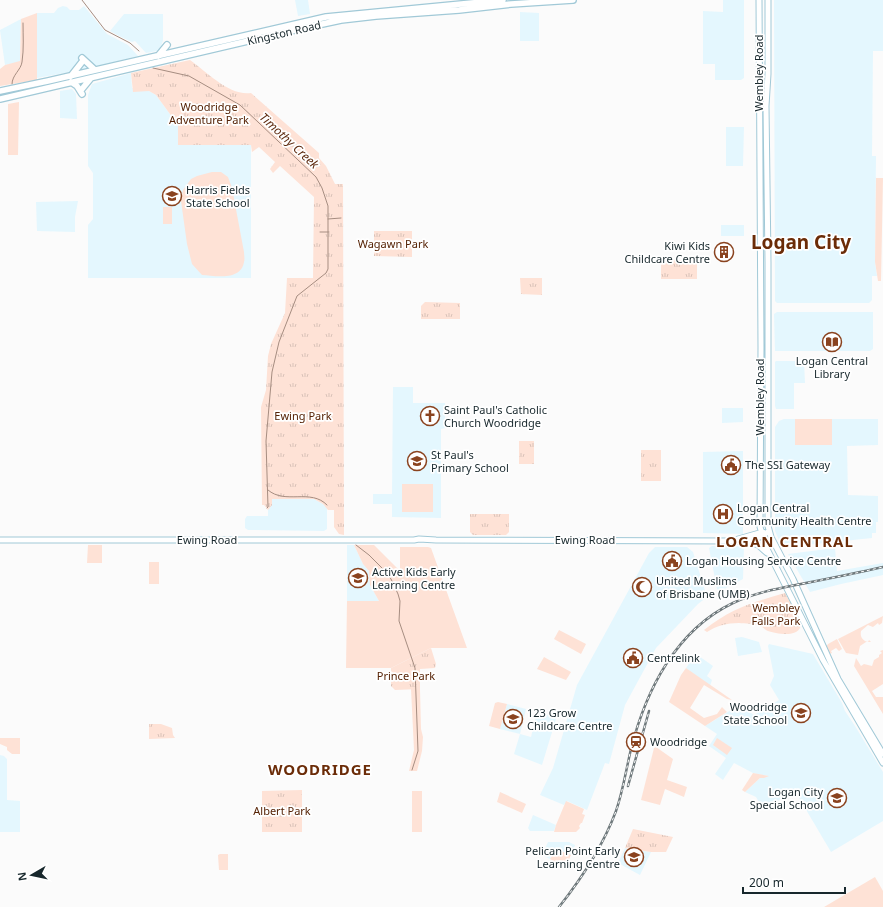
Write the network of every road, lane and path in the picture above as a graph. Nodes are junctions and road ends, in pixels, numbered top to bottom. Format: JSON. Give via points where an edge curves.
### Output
{"nodes":[{"id":1,"x":503,"y":0,"type":"edge"},
{"id":2,"x":573,"y":0,"type":"edge"},
{"id":3,"x":759,"y":0,"type":"edge"},
{"id":4,"x":768,"y":0,"type":"edge"},
{"id":5,"x":539,"y":1,"type":"edge"},
{"id":6,"x":177,"y":52,"type":"junction"},
{"id":7,"x":158,"y":56,"type":"junction"},
{"id":8,"x":96,"y":70,"type":"junction"},
{"id":9,"x":71,"y":76,"type":"junction"},
{"id":10,"x":91,"y":78,"type":"junction"},
{"id":11,"x":71,"y":82,"type":"junction"},
{"id":12,"x":0,"y":91,"type":"edge"},
{"id":13,"x":0,"y":99,"type":"edge"},
{"id":14,"x":760,"y":413,"type":"junction"},
{"id":15,"x":768,"y":414,"type":"junction"},
{"id":16,"x":759,"y":517,"type":"junction"},
{"id":17,"x":769,"y":531,"type":"junction"},
{"id":18,"x":761,"y":535,"type":"junction"},
{"id":19,"x":0,"y":540,"type":"edge"},
{"id":20,"x":745,"y":540,"type":"junction"},
{"id":21,"x":770,"y":556,"type":"junction"},
{"id":22,"x":883,"y":754,"type":"edge"},
{"id":23,"x":883,"y":763,"type":"edge"}],
"edges":[{"from":1,"to":6,"type":"main road","name":"Kingston Road","via":[[334,16]]},
{"from":2,"to":5,"type":"main road","name":"Kingston Road"},
{"from":3,"to":14,"type":"main road","name":"Wembley Road"},
{"from":4,"to":15,"type":"main road","name":"Wembley Road"},
{"from":5,"to":10,"type":"main road","name":"Kingston Road","via":[[467,10],[341,20]]},
{"from":6,"to":7,"type":"main road","name":"Kingston Road"},
{"from":6,"to":7,"type":"main road","via":[[168,44]]},
{"from":7,"to":8,"type":"main road","name":"Kingston Road"},
{"from":8,"to":9,"type":"main road","name":"Kingston Road"},
{"from":8,"to":9,"type":"main road","via":[[82,60]]},
{"from":9,"to":12,"type":"main road","name":"Kingston Road"},
{"from":10,"to":11,"type":"main road","name":"Kingston Road"},
{"from":10,"to":11,"type":"main road","via":[[82,91]]},
{"from":11,"to":13,"type":"main road","name":"Kingston Road"},
{"from":14,"to":15,"type":"main road"},
{"from":14,"to":16,"type":"main road","name":"Wembley Road"},
{"from":15,"to":17,"type":"main road","name":"Wembley Road"},
{"from":16,"to":18,"type":"main road","name":"Wembley Road"},
{"from":16,"to":20,"type":"main road","via":[[755,530]]},
{"from":17,"to":18,"type":"main road","name":"Ewing Road"},
{"from":17,"to":22,"type":"main road","name":"Wembley Road","via":[[838,679]]},
{"from":18,"to":20,"type":"main road","name":"Ewing Road"},
{"from":18,"to":21,"type":"main road","name":"Wembley Road"},
{"from":19,"to":20,"type":"main road","name":"Ewing Road"},
{"from":20,"to":21,"type":"main road","via":[[758,545]]},
{"from":21,"to":23,"type":"main road","name":"Wembley Road","via":[[823,660]]}]}
